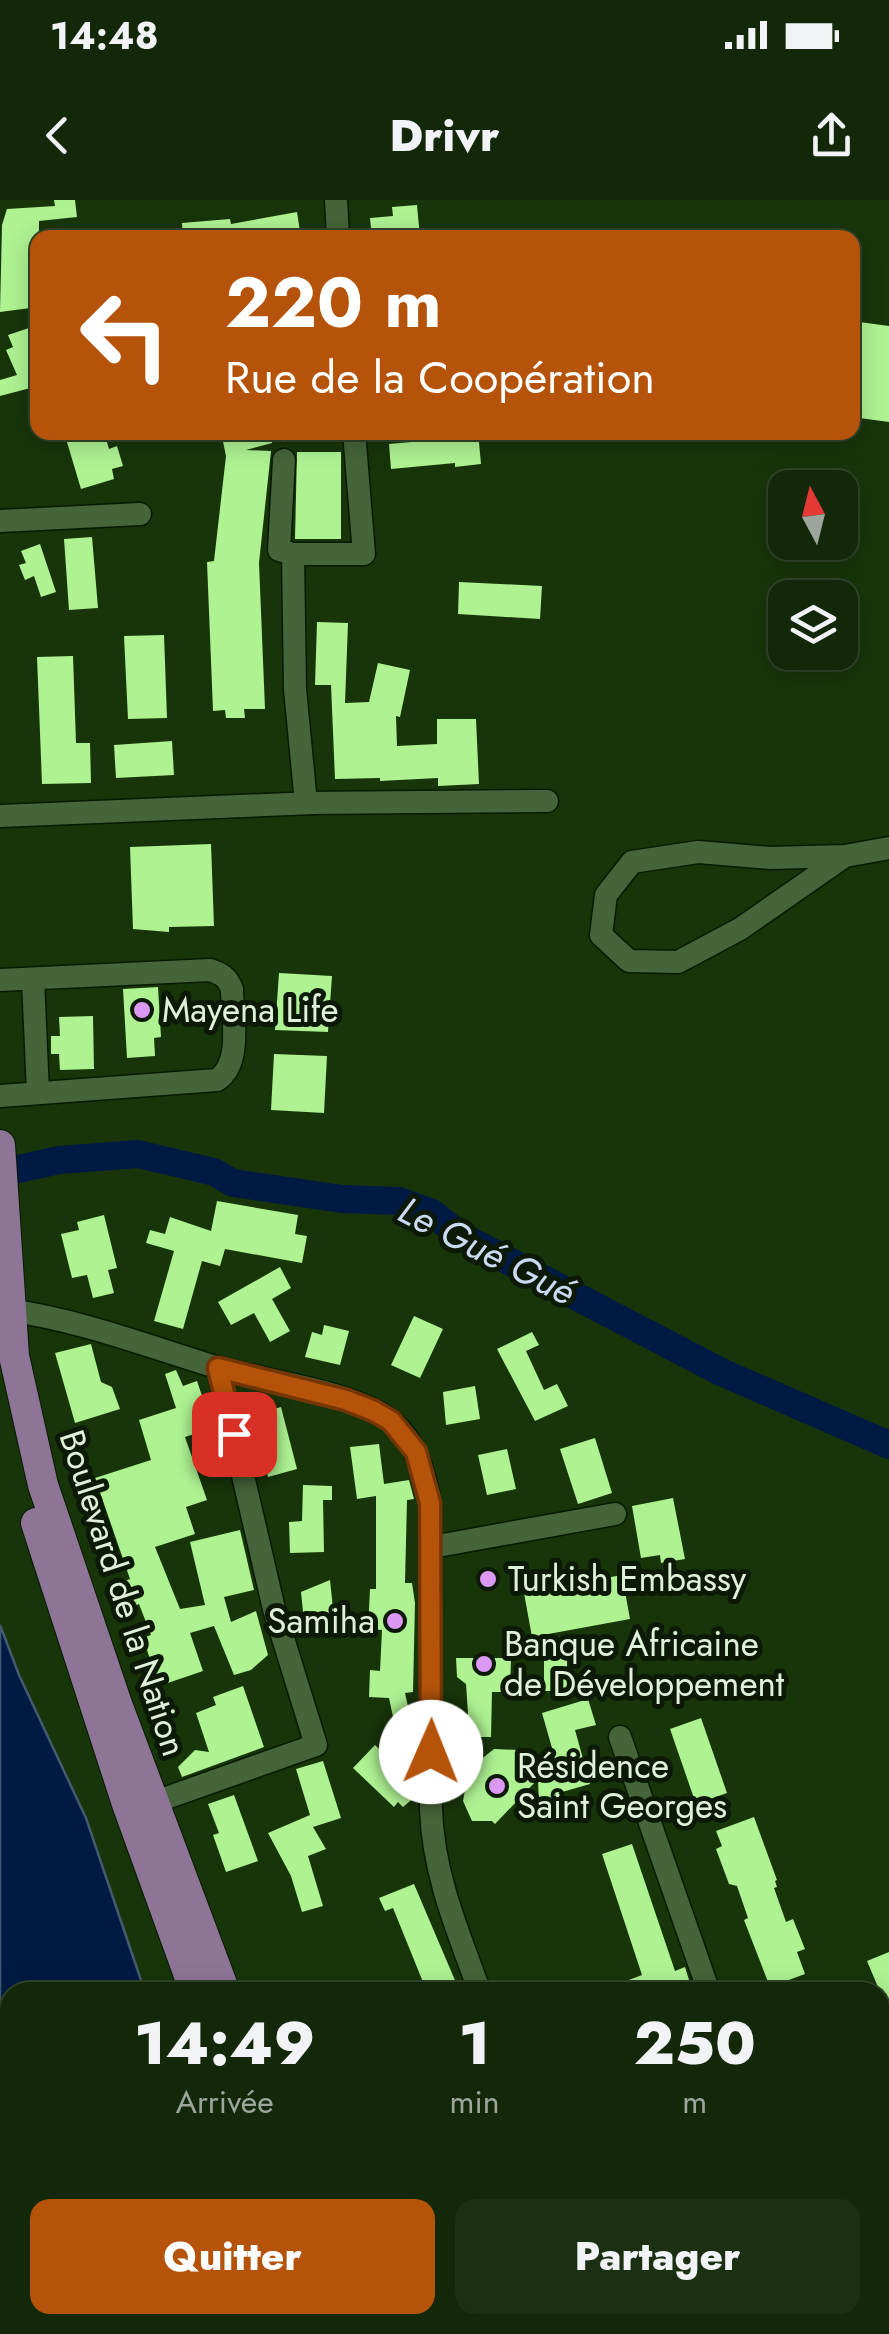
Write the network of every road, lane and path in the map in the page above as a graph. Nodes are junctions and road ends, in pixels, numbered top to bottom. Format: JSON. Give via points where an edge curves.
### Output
{"nodes":[{"id":1,"x":336,"y":200,"type":"edge"},
{"id":2,"x":338,"y":230,"type":"edge"},
{"id":3,"x":355,"y":440,"type":"edge"},
{"id":4,"x":284,"y":460,"type":"dead end"},
{"id":5,"x":140,"y":514,"type":"dead end"},
{"id":6,"x":0,"y":522,"type":"edge"},
{"id":7,"x":293,"y":554,"type":"junction"},
{"id":8,"x":546,"y":801,"type":"dead end"},
{"id":9,"x":310,"y":803,"type":"junction"},
{"id":10,"x":0,"y":816,"type":"edge"},
{"id":11,"x":889,"y":848,"type":"edge"},
{"id":12,"x":845,"y":856,"type":"junction"},
{"id":13,"x":33,"y":979,"type":"junction"},
{"id":14,"x":0,"y":980,"type":"edge"},
{"id":15,"x":38,"y":1093,"type":"junction"},
{"id":16,"x":0,"y":1096,"type":"edge"},
{"id":17,"x":0,"y":1145,"type":"edge"},
{"id":18,"x":8,"y":1310,"type":"junction"},
{"id":19,"x":218,"y":1368,"type":"junction"},
{"id":20,"x":0,"y":1379,"type":"edge"},
{"id":21,"x":615,"y":1514,"type":"dead end"},
{"id":22,"x":432,"y":1547,"type":"junction"},
{"id":23,"x":620,"y":1738,"type":"dead end"},
{"id":24,"x":155,"y":1802,"type":"junction"},
{"id":25,"x":191,"y":1982,"type":"edge"},
{"id":26,"x":221,"y":1982,"type":"edge"},
{"id":27,"x":476,"y":1982,"type":"edge"},
{"id":28,"x":705,"y":1982,"type":"edge"}],
"edges":[{"from":1,"to":2,"type":"street"},
{"from":3,"to":7,"type":"street","via":[[364,554]]},
{"from":4,"to":7,"type":"street","via":[[278,550]]},
{"from":5,"to":6,"type":"street"},
{"from":7,"to":9,"type":"street","via":[[295,689]]},
{"from":8,"to":9,"type":"street"},
{"from":9,"to":10,"type":"street"},
{"from":11,"to":12,"type":"street"},
{"from":12,"to":12,"type":"street","via":[[698,852],[632,862],[606,895],[601,935],[629,961],[678,962],[740,929]]},
{"from":13,"to":14,"type":"street"},
{"from":13,"to":15,"type":"street"},
{"from":13,"to":15,"type":"street","via":[[210,970],[232,988],[232,1055],[217,1080]]},
{"from":15,"to":16,"type":"street"},
{"from":17,"to":18,"type":"main road","name":"Boulevard de la Nation"},
{"from":18,"to":19,"type":"street","via":[[97,1329]]},
{"from":18,"to":24,"type":"main road","name":"Boulevard de la Nation","via":[[43,1485]]},
{"from":19,"to":22,"type":"street","via":[[346,1400],[391,1421],[423,1470]]},
{"from":19,"to":24,"type":"street","via":[[274,1609],[316,1745]]},
{"from":20,"to":25,"type":"main road","name":"Boulevard de la Nation","via":[[61,1608]]},
{"from":21,"to":22,"type":"street"},
{"from":22,"to":27,"type":"street","via":[[431,1831],[438,1874]]},
{"from":23,"to":28,"type":"street"},
{"from":24,"to":26,"type":"main road","name":"Boulevard de la Nation"}]}
